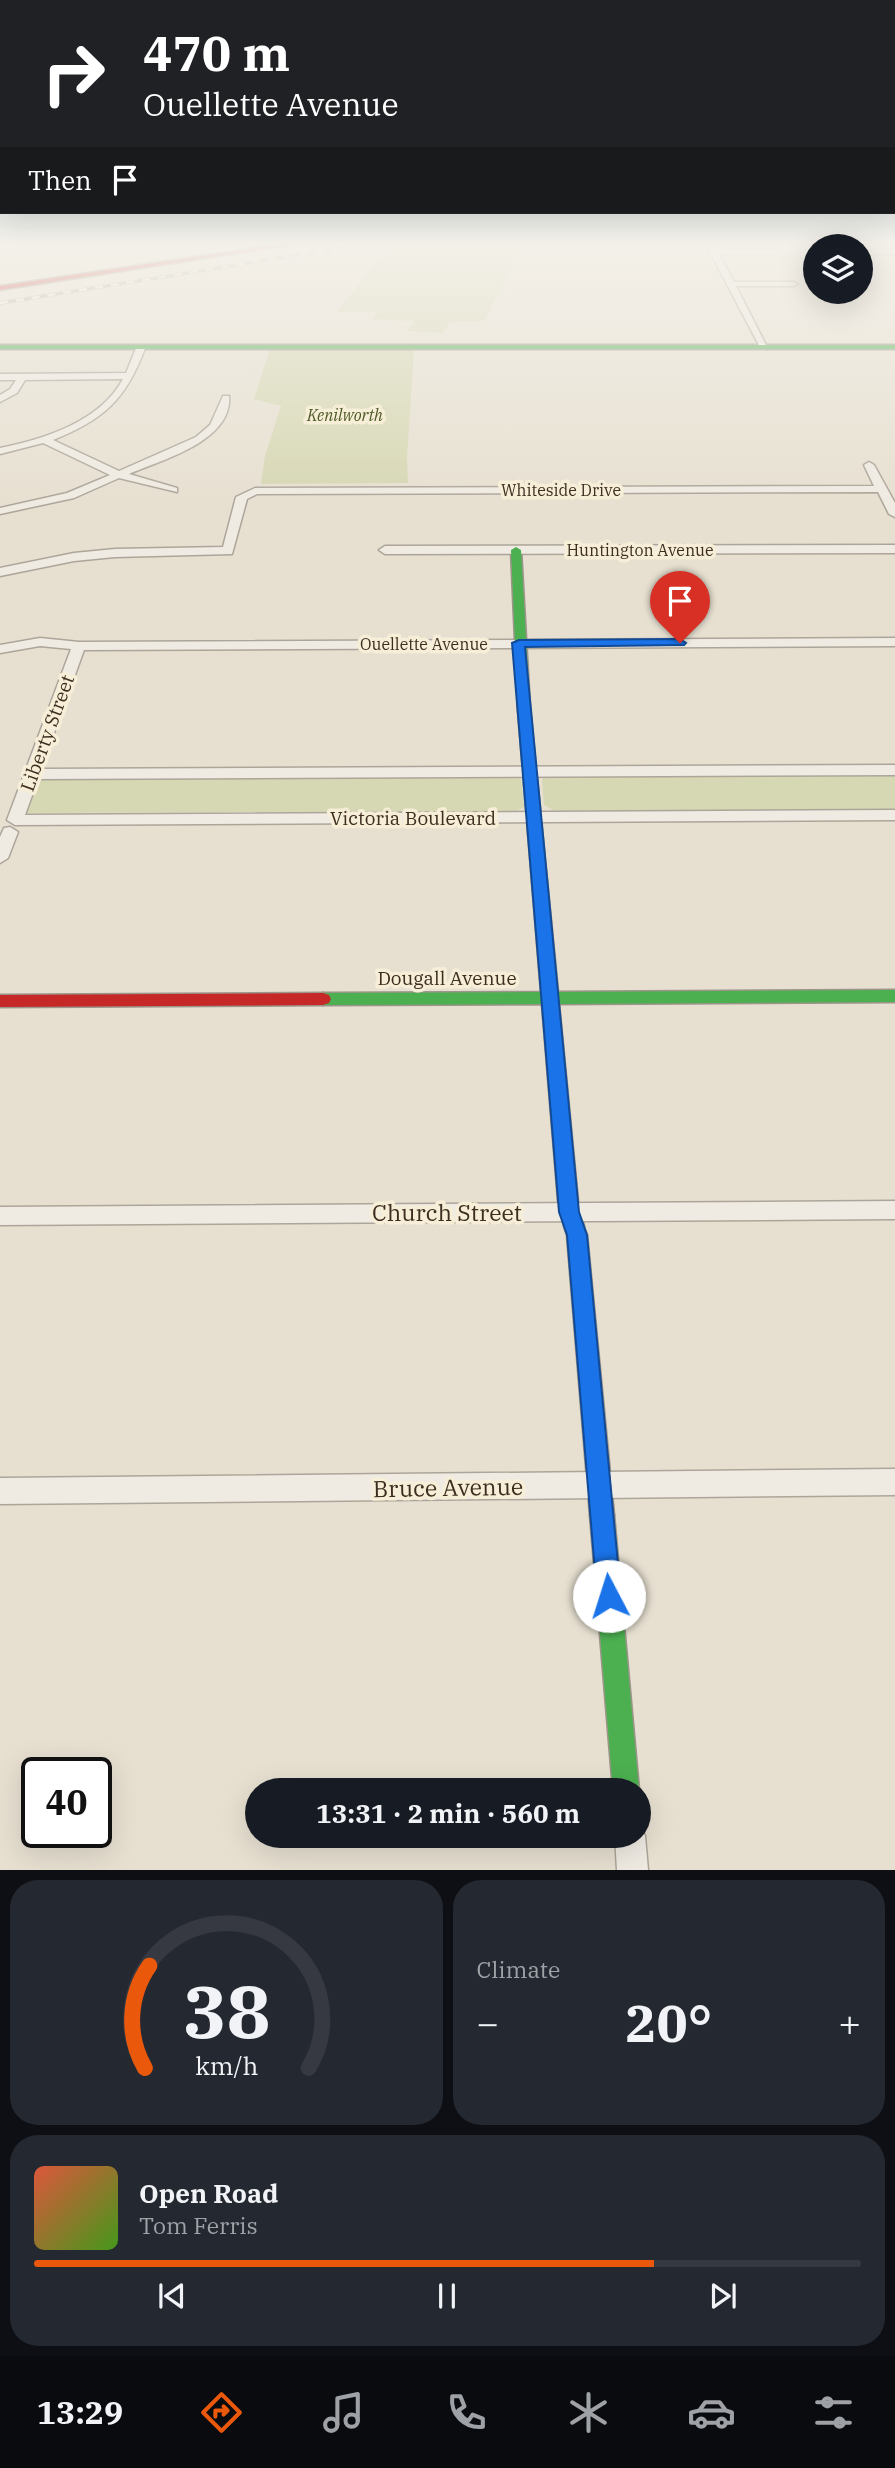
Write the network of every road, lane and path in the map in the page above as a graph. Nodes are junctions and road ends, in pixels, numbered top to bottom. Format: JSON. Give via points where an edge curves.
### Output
{"nodes":[{"id":1,"x":756,"y":330,"type":"edge"},
{"id":2,"x":0,"y":347,"type":"edge"},
{"id":3,"x":765,"y":347,"type":"junction"},
{"id":4,"x":895,"y":347,"type":"edge"},
{"id":5,"x":141,"y":348,"type":"junction"},
{"id":6,"x":128,"y":376,"type":"junction"},
{"id":7,"x":0,"y":377,"type":"edge"},
{"id":8,"x":22,"y":377,"type":"junction"},
{"id":9,"x":226,"y":398,"type":"dead end"},
{"id":10,"x":0,"y":400,"type":"edge"},
{"id":11,"x":42,"y":439,"type":"junction"},
{"id":12,"x":0,"y":451,"type":"edge"},
{"id":13,"x":869,"y":465,"type":"dead end"},
{"id":14,"x":119,"y":475,"type":"junction"},
{"id":15,"x":881,"y":489,"type":"junction"},
{"id":16,"x":173,"y":490,"type":"dead end"},
{"id":17,"x":0,"y":511,"type":"edge"},
{"id":18,"x":895,"y":514,"type":"edge"},
{"id":19,"x":895,"y":549,"type":"edge"},
{"id":20,"x":385,"y":550,"type":"dead end"},
{"id":21,"x":516,"y":550,"type":"junction"},
{"id":22,"x":0,"y":572,"type":"edge"},
{"id":23,"x":895,"y":642,"type":"edge"},
{"id":24,"x":519,"y":643,"type":"junction"},
{"id":25,"x":79,"y":646,"type":"junction"},
{"id":26,"x":0,"y":649,"type":"edge"},
{"id":27,"x":895,"y":770,"type":"edge"},
{"id":28,"x":530,"y":772,"type":"junction"},
{"id":29,"x":32,"y":774,"type":"junction"},
{"id":30,"x":895,"y":815,"type":"edge"},
{"id":31,"x":534,"y":817,"type":"junction"},
{"id":32,"x":12,"y":826,"type":"junction"},
{"id":33,"x":0,"y":858,"type":"edge"},
{"id":34,"x":895,"y":996,"type":"edge"},
{"id":35,"x":550,"y":998,"type":"junction"},
{"id":36,"x":0,"y":1001,"type":"edge"},
{"id":37,"x":895,"y":1209,"type":"edge"},
{"id":38,"x":569,"y":1212,"type":"junction"},
{"id":39,"x":0,"y":1216,"type":"edge"},
{"id":40,"x":895,"y":1482,"type":"edge"},
{"id":41,"x":599,"y":1485,"type":"junction"},
{"id":42,"x":0,"y":1491,"type":"edge"},
{"id":43,"x":625,"y":1778,"type":"edge"},
{"id":44,"x":631,"y":1848,"type":"edge"},
{"id":45,"x":633,"y":1870,"type":"edge"}],
"edges":[{"from":1,"to":3,"type":"street"},
{"from":2,"to":5,"type":"street"},
{"from":3,"to":4,"type":"street"},
{"from":3,"to":5,"type":"street"},
{"from":5,"to":6,"type":"street"},
{"from":6,"to":8,"type":"street"},
{"from":6,"to":11,"type":"street","via":[[110,402],[86,420]]},
{"from":7,"to":8,"type":"street"},
{"from":8,"to":10,"type":"street","via":[[14,391]]},
{"from":9,"to":14,"type":"street","via":[[215,426],[200,439]]},
{"from":11,"to":12,"type":"street"},
{"from":11,"to":14,"type":"street"},
{"from":13,"to":15,"type":"street"},
{"from":14,"to":16,"type":"street"},
{"from":14,"to":17,"type":"street","via":[[70,496]]},
{"from":15,"to":18,"type":"street"},
{"from":15,"to":22,"type":"street","name":"Whiteside Drive","via":[[255,491],[242,497],[228,551],[115,553]]},
{"from":19,"to":21,"type":"street","name":"Huntington Avenue"},
{"from":20,"to":21,"type":"street","name":"Huntington Avenue"},
{"from":21,"to":24,"type":"street"},
{"from":23,"to":24,"type":"street","name":"Ouellette Avenue"},
{"from":24,"to":25,"type":"street","name":"Ouellette Avenue"},
{"from":24,"to":28,"type":"street"},
{"from":25,"to":26,"type":"street","name":"Ouellette Avenue","via":[[56,641]]},
{"from":25,"to":29,"type":"street","name":"Liberty Street"},
{"from":27,"to":28,"type":"street"},
{"from":28,"to":29,"type":"street"},
{"from":28,"to":31,"type":"street"},
{"from":29,"to":32,"type":"street","name":"Liberty Street"},
{"from":30,"to":31,"type":"street","name":"Victoria Boulevard"},
{"from":31,"to":32,"type":"street","name":"Victoria Boulevard"},
{"from":31,"to":35,"type":"street"},
{"from":32,"to":33,"type":"street","name":"Liberty Street"},
{"from":34,"to":35,"type":"street","name":"Dougall Avenue"},
{"from":35,"to":36,"type":"street","name":"Dougall Avenue"},
{"from":35,"to":38,"type":"street"},
{"from":37,"to":38,"type":"street","name":"Church Street"},
{"from":38,"to":39,"type":"street","name":"Church Street"},
{"from":38,"to":41,"type":"street","via":[[577,1235]]},
{"from":40,"to":41,"type":"street","name":"Bruce Avenue"},
{"from":41,"to":42,"type":"street","name":"Bruce Avenue"},
{"from":41,"to":43,"type":"street"},
{"from":44,"to":45,"type":"street"}]}
